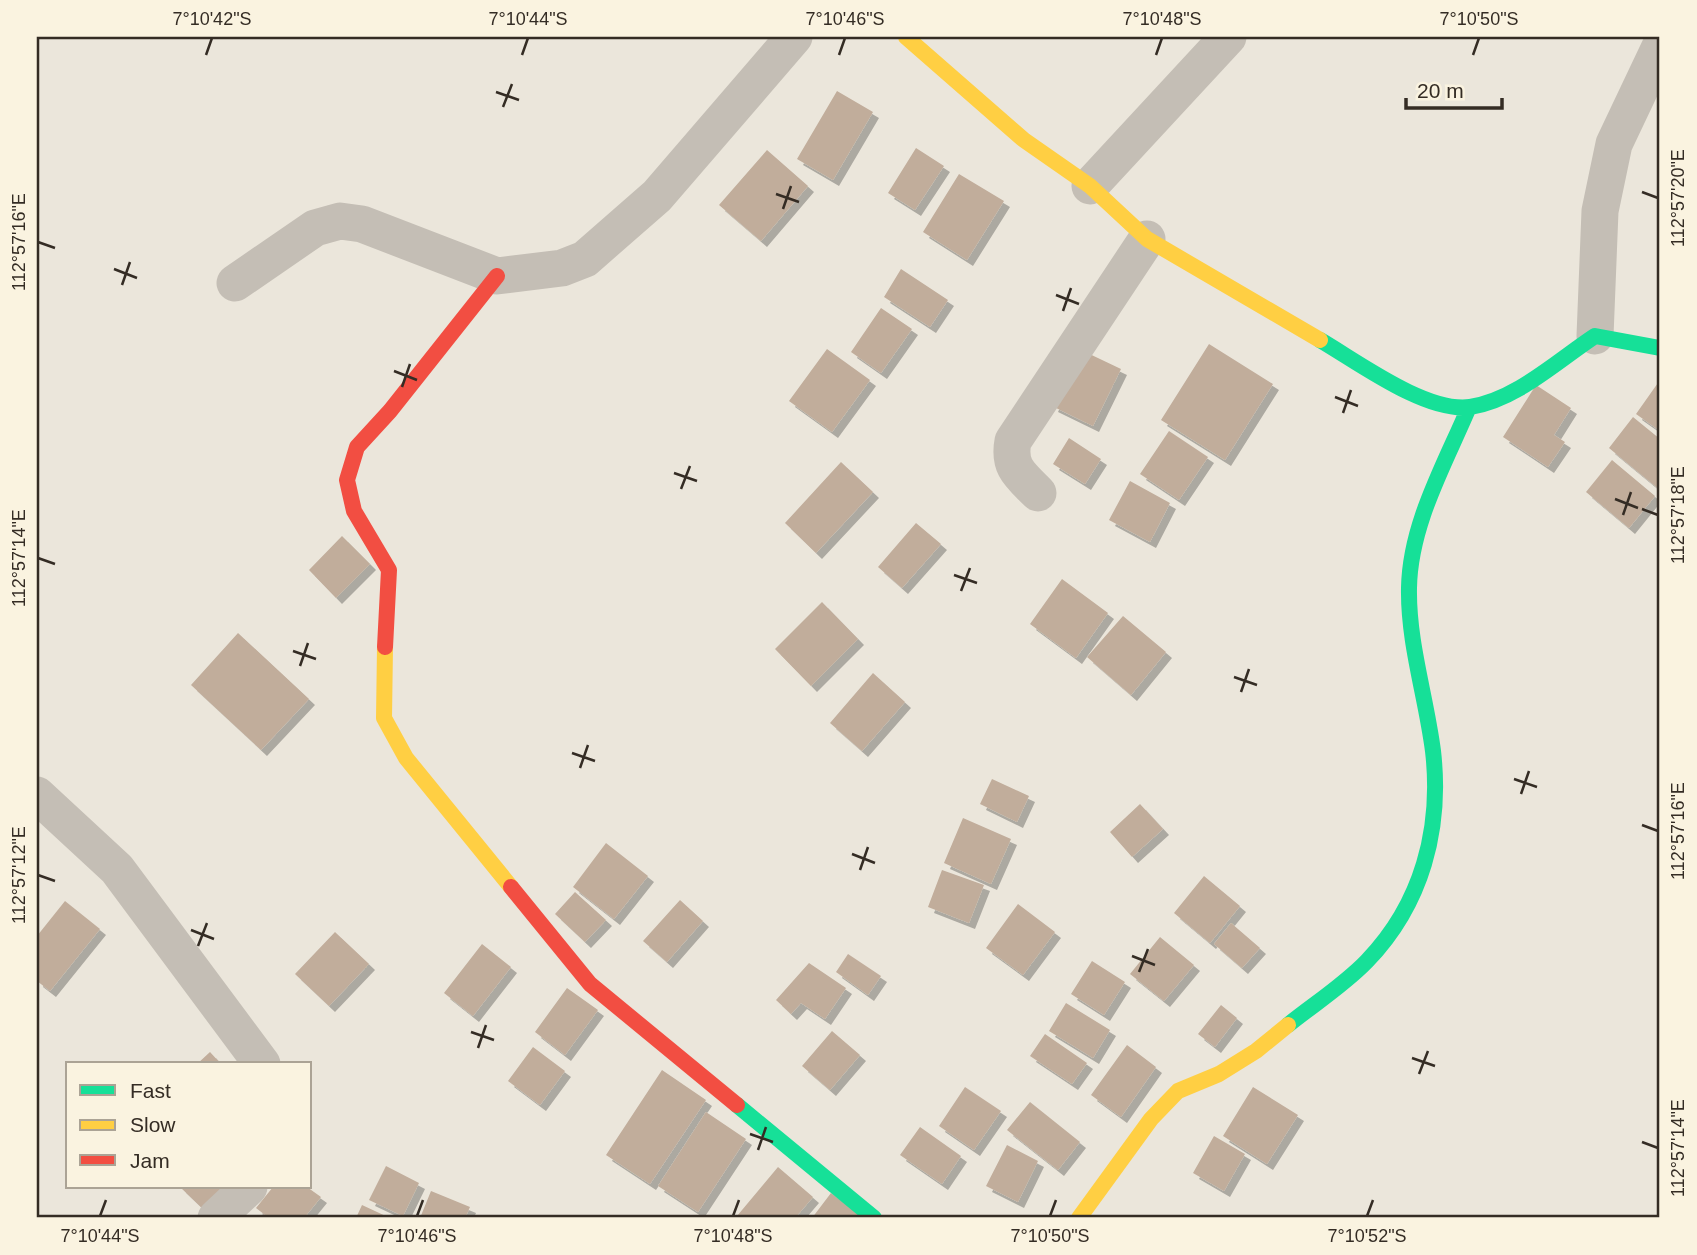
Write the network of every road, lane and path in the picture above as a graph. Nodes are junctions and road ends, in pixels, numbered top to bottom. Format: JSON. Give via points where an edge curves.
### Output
{"nodes":[{"id":1,"x":794,"y":37,"type":"edge"},
{"id":2,"x":906,"y":37,"type":"edge"},
{"id":3,"x":1227,"y":37,"type":"edge"},
{"id":4,"x":1660,"y":47,"type":"edge"},
{"id":5,"x":1090,"y":186,"type":"junction"},
{"id":6,"x":1147,"y":239,"type":"junction"},
{"id":7,"x":497,"y":276,"type":"junction"},
{"id":8,"x":235,"y":283,"type":"dead end"},
{"id":9,"x":1595,"y":336,"type":"junction"},
{"id":10,"x":1660,"y":348,"type":"edge"},
{"id":11,"x":1469,"y":407,"type":"junction"},
{"id":12,"x":1038,"y":493,"type":"dead end"},
{"id":13,"x":37,"y":795,"type":"edge"},
{"id":14,"x":261,"y":1062,"type":"edge"},
{"id":15,"x":248,"y":1188,"type":"edge"},
{"id":16,"x":216,"y":1218,"type":"edge"},
{"id":17,"x":874,"y":1218,"type":"edge"},
{"id":18,"x":1079,"y":1218,"type":"edge"}],
"edges":[{"from":1,"to":7,"type":"street","via":[[657,197],[584,259],[562,268]]},
{"from":2,"to":5,"type":"street","via":[[1024,140]]},
{"from":3,"to":5,"type":"street"},
{"from":4,"to":9,"type":"street","via":[[1614,144],[1600,211]]},
{"from":5,"to":6,"type":"street"},
{"from":6,"to":11,"type":"street","via":[[1408,391]]},
{"from":6,"to":12,"type":"street","via":[[1013,441],[1013,469]]},
{"from":7,"to":8,"type":"street","via":[[362,224],[340,221],[315,228]]},
{"from":7,"to":17,"type":"street","via":[[356,447],[347,480],[354,511],[389,570],[384,718],[406,758],[590,984]]},
{"from":9,"to":10,"type":"street"},
{"from":9,"to":11,"type":"street","via":[[1501,397]]},
{"from":11,"to":18,"type":"street","via":[[1416,533],[1409,586],[1412,642],[1433,752],[1434,833],[1414,894],[1394,929],[1366,962],[1256,1051],[1219,1074],[1178,1091],[1151,1119]]},
{"from":13,"to":14,"type":"street","via":[[117,869]]},
{"from":15,"to":16,"type":"street"}]}
